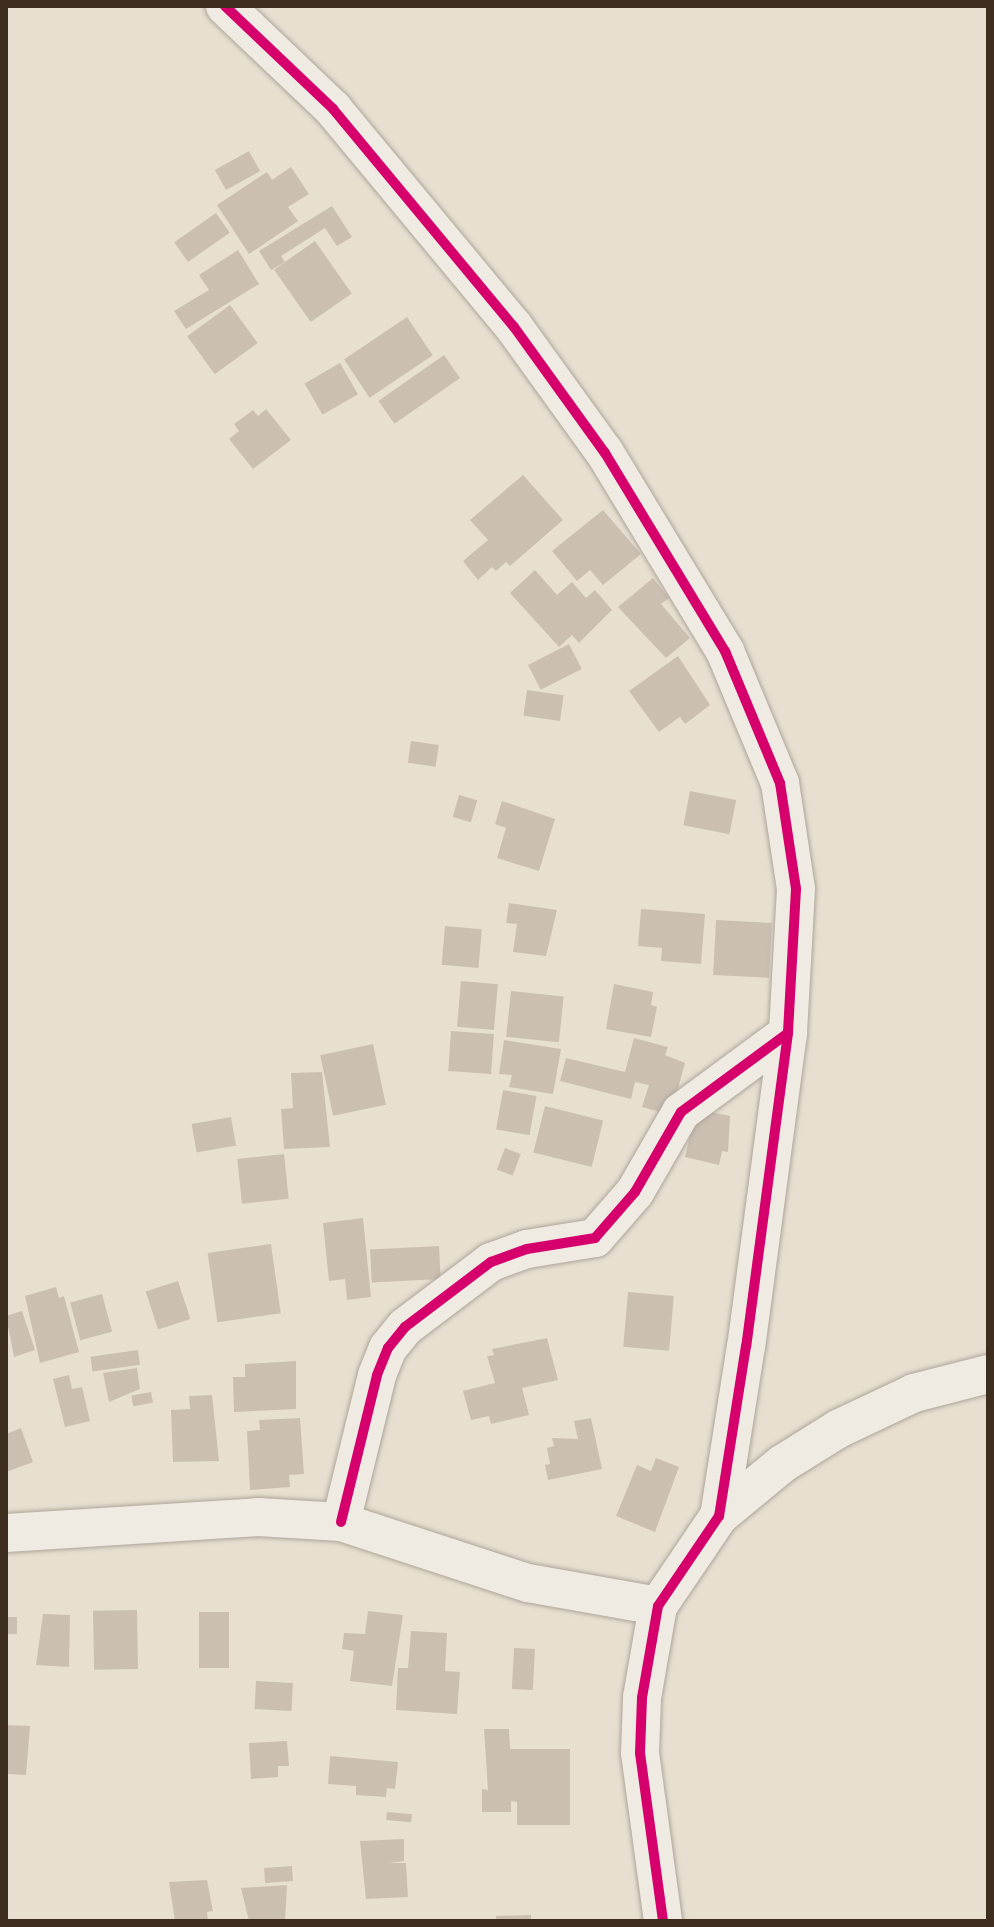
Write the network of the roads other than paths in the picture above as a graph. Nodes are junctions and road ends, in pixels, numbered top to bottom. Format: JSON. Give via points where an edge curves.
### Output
{"nodes":[{"id":1,"x":225,"y":6,"type":"edge"},
{"id":2,"x":788,"y":1033,"type":"junction"},
{"id":3,"x":988,"y":1374,"type":"edge"},
{"id":4,"x":719,"y":1516,"type":"junction"},
{"id":5,"x":341,"y":1522,"type":"junction"},
{"id":6,"x":6,"y":1533,"type":"edge"},
{"id":7,"x":658,"y":1606,"type":"junction"},
{"id":8,"x":663,"y":1921,"type":"edge"}],
"edges":[{"from":1,"to":2,"type":"street","via":[[333,109],[514,327],[605,453],[725,651],[780,783],[796,889]]},
{"from":2,"to":4,"type":"street"},
{"from":2,"to":5,"type":"street","via":[[681,1112],[635,1192],[595,1238],[527,1249],[491,1262],[405,1327],[388,1348],[377,1375]]},
{"from":3,"to":4,"type":"street","via":[[914,1393],[838,1429],[782,1464]]},
{"from":4,"to":7,"type":"street"},
{"from":5,"to":6,"type":"street","via":[[258,1517]]},
{"from":5,"to":7,"type":"street","via":[[528,1583]]},
{"from":7,"to":8,"type":"street","via":[[642,1698],[640,1753]]}]}
